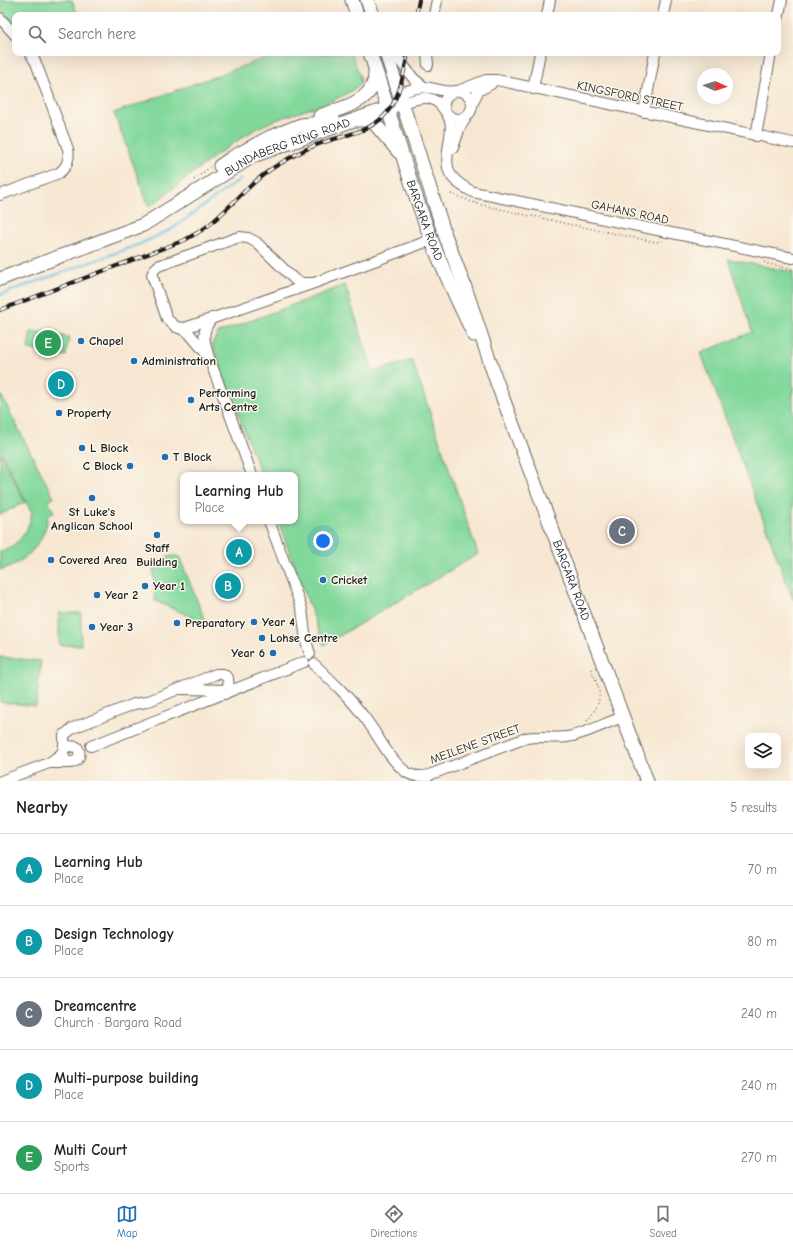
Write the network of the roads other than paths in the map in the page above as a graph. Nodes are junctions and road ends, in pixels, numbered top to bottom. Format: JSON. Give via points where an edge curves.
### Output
{"nodes":[{"id":1,"x":352,"y":0,"type":"edge"},
{"id":2,"x":367,"y":0,"type":"edge"},
{"id":3,"x":437,"y":0,"type":"edge"},
{"id":4,"x":550,"y":0,"type":"edge"},
{"id":5,"x":666,"y":0,"type":"edge"},
{"id":6,"x":782,"y":0,"type":"edge"},
{"id":7,"x":356,"y":12,"type":"edge"},
{"id":8,"x":372,"y":12,"type":"edge"},
{"id":9,"x":435,"y":12,"type":"edge"},
{"id":10,"x":548,"y":12,"type":"edge"},
{"id":11,"x":664,"y":12,"type":"edge"},
{"id":12,"x":779,"y":12,"type":"edge"},
{"id":13,"x":0,"y":18,"type":"edge"},
{"id":14,"x":12,"y":32,"type":"edge"},
{"id":15,"x":32,"y":56,"type":"edge"},
{"id":16,"x":371,"y":56,"type":"edge"},
{"id":17,"x":387,"y":56,"type":"edge"},
{"id":18,"x":396,"y":56,"type":"edge"},
{"id":19,"x":427,"y":56,"type":"edge"},
{"id":20,"x":539,"y":56,"type":"edge"},
{"id":21,"x":654,"y":56,"type":"edge"},
{"id":22,"x":771,"y":56,"type":"edge"},
{"id":23,"x":428,"y":65,"type":"dead end"},
{"id":24,"x":375,"y":68,"type":"junction"},
{"id":25,"x":509,"y":84,"type":"junction"},
{"id":26,"x":424,"y":87,"type":"junction"},
{"id":27,"x":533,"y":89,"type":"junction"},
{"id":28,"x":457,"y":91,"type":"junction"},
{"id":29,"x":401,"y":99,"type":"junction"},
{"id":30,"x":473,"y":103,"type":"junction"},
{"id":31,"x":387,"y":104,"type":"junction"},
{"id":32,"x":644,"y":112,"type":"junction"},
{"id":33,"x":446,"y":113,"type":"junction"},
{"id":34,"x":466,"y":118,"type":"junction"},
{"id":35,"x":355,"y":120,"type":"junction"},
{"id":36,"x":301,"y":125,"type":"junction"},
{"id":37,"x":756,"y":136,"type":"junction"},
{"id":38,"x":793,"y":143,"type":"edge"},
{"id":39,"x":403,"y":157,"type":"junction"},
{"id":40,"x":463,"y":187,"type":"junction"},
{"id":41,"x":0,"y":195,"type":"edge"},
{"id":42,"x":178,"y":203,"type":"junction"},
{"id":43,"x":445,"y":235,"type":"junction"},
{"id":44,"x":431,"y":240,"type":"junction"},
{"id":45,"x":793,"y":258,"type":"edge"},
{"id":46,"x":0,"y":279,"type":"edge"},
{"id":47,"x":314,"y":283,"type":"junction"},
{"id":48,"x":212,"y":318,"type":"junction"},
{"id":49,"x":179,"y":328,"type":"junction"},
{"id":50,"x":208,"y":355,"type":"junction"},
{"id":51,"x":496,"y":380,"type":"junction"},
{"id":52,"x":251,"y":472,"type":"edge"},
{"id":53,"x":270,"y":524,"type":"edge"},
{"id":54,"x":309,"y":660,"type":"junction"},
{"id":55,"x":180,"y":689,"type":"junction"},
{"id":56,"x":192,"y":689,"type":"junction"},
{"id":57,"x":230,"y":691,"type":"junction"},
{"id":58,"x":198,"y":705,"type":"junction"},
{"id":59,"x":623,"y":716,"type":"junction"},
{"id":60,"x":91,"y":746,"type":"junction"},
{"id":61,"x":67,"y":749,"type":"junction"},
{"id":62,"x":74,"y":760,"type":"junction"},
{"id":63,"x":48,"y":763,"type":"junction"},
{"id":64,"x":410,"y":778,"type":"edge"},
{"id":65,"x":1,"y":781,"type":"edge"},
{"id":66,"x":647,"y":781,"type":"edge"}],
"edges":[{"from":1,"to":7,"type":"main road"},
{"from":2,"to":8,"type":"main road"},
{"from":3,"to":9,"type":"street"},
{"from":4,"to":10,"type":"street"},
{"from":5,"to":11,"type":"street"},
{"from":6,"to":12,"type":"street"},
{"from":13,"to":14,"type":"street"},
{"from":15,"to":41,"type":"street","via":[[68,149],[71,164],[59,173]]},
{"from":16,"to":24,"type":"main road","name":"BARGARA ROAD"},
{"from":17,"to":29,"type":"main road","name":"BARGARA ROAD"},
{"from":18,"to":26,"type":"street","via":[[413,78]]},
{"from":19,"to":23,"type":"street"},
{"from":20,"to":27,"type":"street"},
{"from":21,"to":32,"type":"street"},
{"from":22,"to":37,"type":"street"},
{"from":24,"to":31,"type":"main road","name":"BARGARA ROAD"},
{"from":24,"to":36,"type":"main road","via":[[374,85],[367,94],[352,105],[312,118]]},
{"from":25,"to":27,"type":"street","name":"KINGSFORD STREET"},
{"from":25,"to":28,"type":"street","name":"KINGSFORD STREET","via":[[489,80]]},
{"from":25,"to":30,"type":"street","name":"KINGSFORD STREET","via":[[484,87],[478,91]]},
{"from":26,"to":28,"type":"street","via":[[445,92]]},
{"from":26,"to":29,"type":"street","via":[[412,89]]},
{"from":27,"to":32,"type":"street","name":"KINGSFORD STREET"},
{"from":28,"to":30,"type":"street","via":[[466,93]]},
{"from":28,"to":33,"type":"street","name":"GAHANS ROAD","via":[[445,100]]},
{"from":29,"to":31,"type":"main road","name":"BUNDABERG RING ROAD"},
{"from":29,"to":33,"type":"street","via":[[428,98],[437,102]]},
{"from":29,"to":43,"type":"main road","name":"BARGARA ROAD"},
{"from":30,"to":34,"type":"street","via":[[472,111]]},
{"from":31,"to":35,"type":"main road","name":"BUNDABERG RING ROAD"},
{"from":31,"to":36,"type":"main road","name":"BUNDABERG RING ROAD","via":[[320,123]]},
{"from":31,"to":39,"type":"main road","name":"BARGARA ROAD"},
{"from":32,"to":37,"type":"street","name":"KINGSFORD STREET"},
{"from":33,"to":34,"type":"street","via":[[457,120]]},
{"from":33,"to":40,"type":"street","name":"GAHANS ROAD","via":[[451,127],[447,158],[449,171],[452,178]]},
{"from":34,"to":40,"type":"street","via":[[456,137],[452,160],[455,178]]},
{"from":35,"to":39,"type":"main road","via":[[373,122]]},
{"from":35,"to":42,"type":"main road","name":"BUNDABERG RING ROAD","via":[[253,156]]},
{"from":36,"to":42,"type":"main road","name":"BUNDABERG RING ROAD","via":[[270,137],[233,157],[201,181]]},
{"from":37,"to":38,"type":"street","name":"KINGSFORD STREET"},
{"from":39,"to":44,"type":"main road","name":"BARGARA ROAD"},
{"from":40,"to":45,"type":"street","name":"GAHANS ROAD","via":[[480,194]]},
{"from":42,"to":46,"type":"main road","name":"BUNDABERG RING ROAD","via":[[130,231]]},
{"from":43,"to":44,"type":"main road"},
{"from":43,"to":51,"type":"main road","name":"BARGARA ROAD"},
{"from":44,"to":47,"type":"street"},
{"from":44,"to":51,"type":"main road","name":"BARGARA ROAD","via":[[452,291]]},
{"from":47,"to":48,"type":"street"},
{"from":47,"to":49,"type":"street","via":[[303,284],[295,280],[256,242],[243,237],[234,238],[158,266],[154,270],[153,278],[167,319]]},
{"from":48,"to":49,"type":"street"},
{"from":48,"to":50,"type":"street","via":[[206,327],[204,337]]},
{"from":49,"to":50,"type":"street","via":[[188,332]]},
{"from":50,"to":52,"type":"street"},
{"from":51,"to":59,"type":"main road","name":"BARGARA ROAD"},
{"from":53,"to":54,"type":"street","via":[[302,609]]},
{"from":54,"to":57,"type":"street"},
{"from":54,"to":64,"type":"street","via":[[357,708],[380,742]]},
{"from":55,"to":56,"type":"street"},
{"from":55,"to":57,"type":"street","via":[[220,673],[228,678]]},
{"from":55,"to":61,"type":"street","via":[[74,728],[64,735]]},
{"from":56,"to":57,"type":"street"},
{"from":56,"to":58,"type":"street","via":[[200,695],[201,702]]},
{"from":57,"to":58,"type":"street"},
{"from":58,"to":60,"type":"street"},
{"from":59,"to":64,"type":"street","name":"MEILENE STREET","via":[[566,737],[532,737],[429,775]]},
{"from":59,"to":66,"type":"main road","name":"BARGARA ROAD"},
{"from":60,"to":61,"type":"street"},
{"from":60,"to":62,"type":"street"},
{"from":61,"to":62,"type":"street","via":[[65,760]]},
{"from":61,"to":62,"type":"street","via":[[80,752]]},
{"from":61,"to":63,"type":"street"},
{"from":62,"to":63,"type":"street"},
{"from":63,"to":65,"type":"street"}]}
